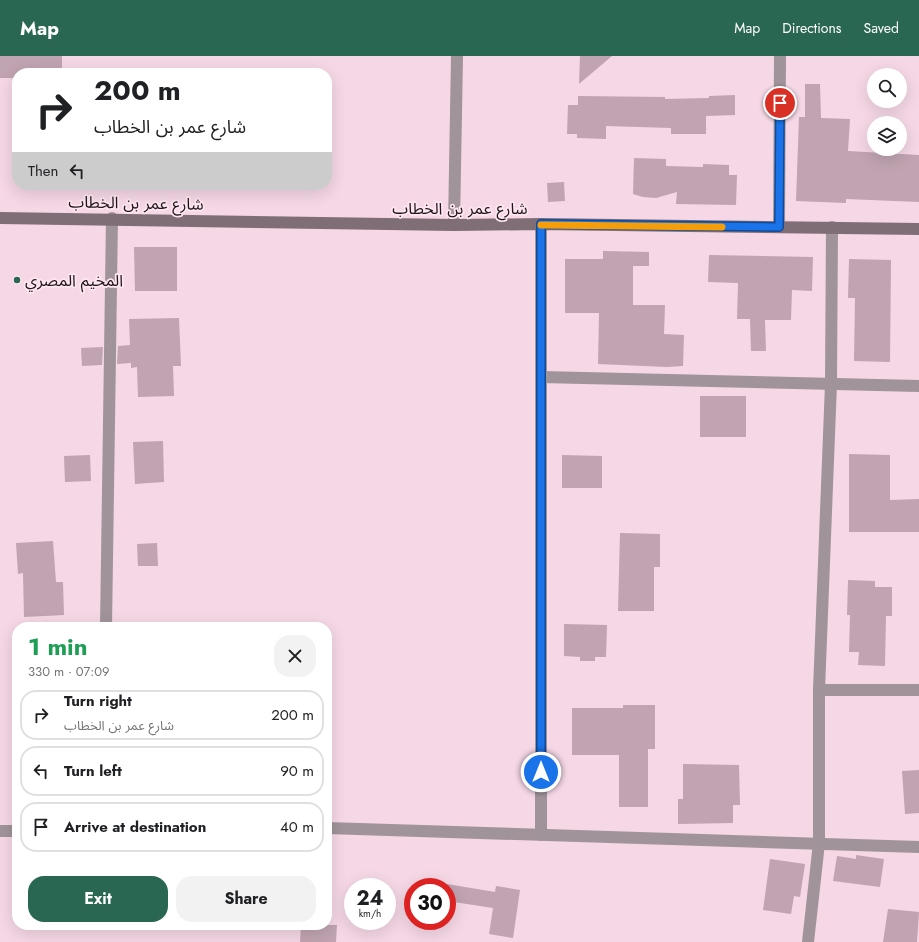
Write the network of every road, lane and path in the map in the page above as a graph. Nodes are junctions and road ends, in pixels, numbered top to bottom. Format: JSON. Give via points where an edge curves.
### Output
{"nodes":[{"id":1,"x":457,"y":56,"type":"edge"},
{"id":2,"x":780,"y":56,"type":"edge"},
{"id":3,"x":0,"y":218,"type":"edge"},
{"id":4,"x":112,"y":218,"type":"junction"},
{"id":5,"x":541,"y":224,"type":"junction"},
{"id":6,"x":454,"y":225,"type":"junction"},
{"id":7,"x":779,"y":227,"type":"junction"},
{"id":8,"x":832,"y":227,"type":"junction"},
{"id":9,"x":919,"y":229,"type":"edge"},
{"id":10,"x":541,"y":377,"type":"junction"},
{"id":11,"x":831,"y":384,"type":"junction"},
{"id":12,"x":919,"y":386,"type":"edge"},
{"id":13,"x":106,"y":622,"type":"edge"},
{"id":14,"x":819,"y":690,"type":"junction"},
{"id":15,"x":919,"y":690,"type":"edge"},
{"id":16,"x":332,"y":828,"type":"edge"},
{"id":17,"x":0,"y":831,"type":"edge"},
{"id":18,"x":12,"y":831,"type":"edge"},
{"id":19,"x":541,"y":835,"type":"junction"},
{"id":20,"x":819,"y":844,"type":"junction"},
{"id":21,"x":919,"y":846,"type":"edge"},
{"id":22,"x":808,"y":942,"type":"edge"}],
"edges":[{"from":1,"to":6,"type":"street"},
{"from":2,"to":7,"type":"street"},
{"from":3,"to":4,"type":"street","name":"شارع عمر بن الخطاب"},
{"from":4,"to":6,"type":"street","name":"شارع عمر بن الخطاب"},
{"from":4,"to":13,"type":"street"},
{"from":5,"to":6,"type":"street","name":"شارع عمر بن الخطاب"},
{"from":5,"to":7,"type":"street","name":"شارع عمر بن الخطاب"},
{"from":5,"to":10,"type":"street"},
{"from":7,"to":8,"type":"street","name":"شارع عمر بن الخطاب"},
{"from":8,"to":9,"type":"street","name":"شارع عمر بن الخطاب"},
{"from":8,"to":11,"type":"street"},
{"from":10,"to":11,"type":"street"},
{"from":10,"to":19,"type":"street"},
{"from":11,"to":12,"type":"street"},
{"from":11,"to":14,"type":"street"},
{"from":14,"to":15,"type":"street"},
{"from":14,"to":20,"type":"street"},
{"from":16,"to":19,"type":"street"},
{"from":17,"to":18,"type":"street"},
{"from":19,"to":20,"type":"street"},
{"from":20,"to":21,"type":"street"},
{"from":20,"to":22,"type":"street"}]}
